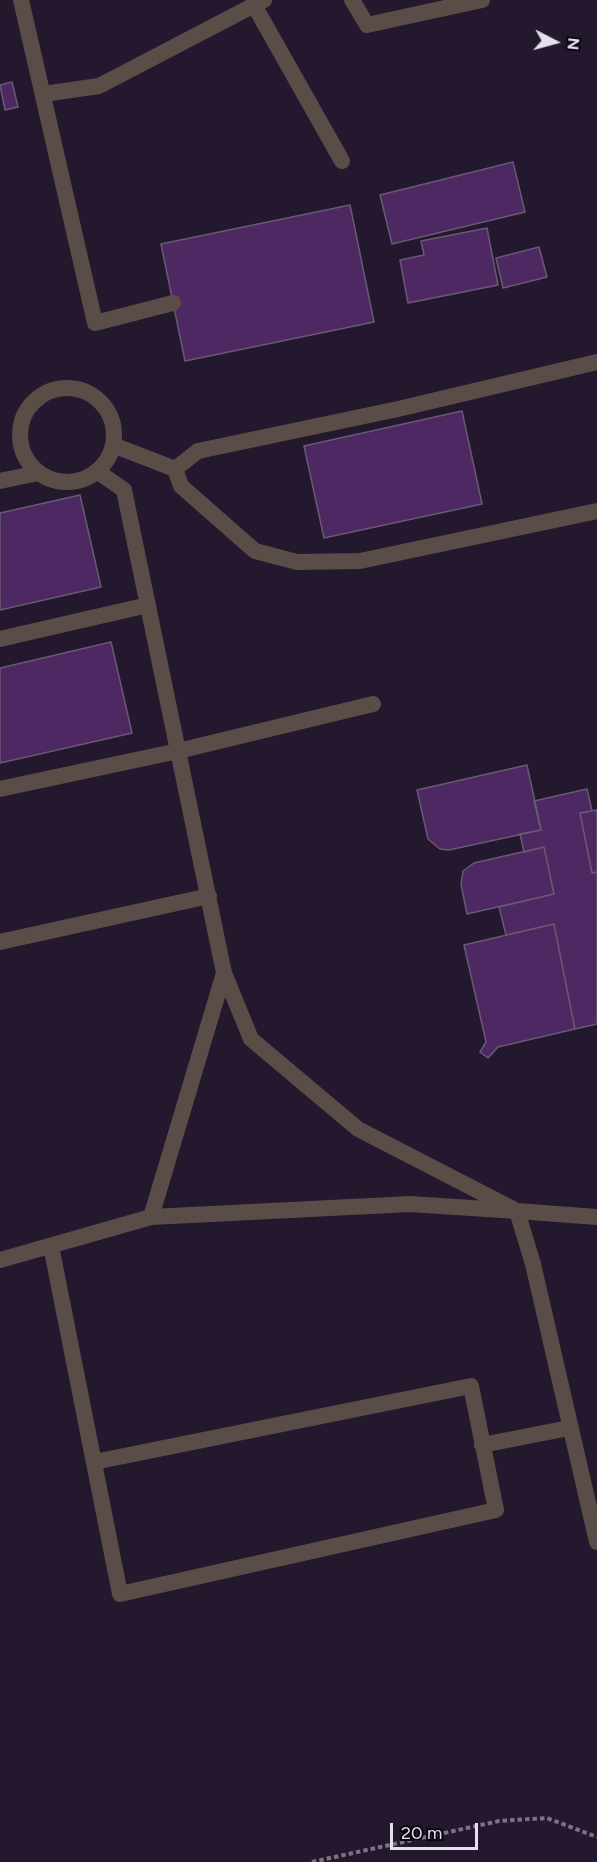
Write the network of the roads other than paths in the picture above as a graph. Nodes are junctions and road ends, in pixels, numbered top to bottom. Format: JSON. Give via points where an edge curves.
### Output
{"nodes":[{"id":1,"x":21,"y":0,"type":"edge"},
{"id":2,"x":352,"y":0,"type":"edge"},
{"id":3,"x":482,"y":0,"type":"edge"},
{"id":4,"x":259,"y":2,"type":"edge"},
{"id":5,"x":44,"y":94,"type":"junction"},
{"id":6,"x":342,"y":161,"type":"dead end"},
{"id":7,"x":173,"y":303,"type":"dead end"},
{"id":8,"x":597,"y":362,"type":"edge"},
{"id":9,"x":113,"y":445,"type":"junction"},
{"id":10,"x":175,"y":469,"type":"junction"},
{"id":11,"x":97,"y":471,"type":"junction"},
{"id":12,"x":38,"y":473,"type":"junction"},
{"id":13,"x":0,"y":481,"type":"edge"},
{"id":14,"x":597,"y":511,"type":"edge"},
{"id":15,"x":148,"y":605,"type":"junction"},
{"id":16,"x":0,"y":639,"type":"edge"},
{"id":17,"x":373,"y":704,"type":"dead end"},
{"id":18,"x":178,"y":751,"type":"junction"},
{"id":19,"x":0,"y":789,"type":"edge"},
{"id":20,"x":209,"y":896,"type":"junction"},
{"id":21,"x":0,"y":942,"type":"edge"},
{"id":22,"x":224,"y":973,"type":"junction"},
{"id":23,"x":517,"y":1211,"type":"junction"},
{"id":24,"x":151,"y":1217,"type":"junction"},
{"id":25,"x":597,"y":1217,"type":"edge"},
{"id":26,"x":51,"y":1246,"type":"junction"},
{"id":27,"x":0,"y":1260,"type":"edge"},
{"id":28,"x":569,"y":1428,"type":"junction"},
{"id":29,"x":483,"y":1445,"type":"junction"},
{"id":30,"x":94,"y":1462,"type":"junction"},
{"id":31,"x":597,"y":1542,"type":"edge"}],
"edges":[{"from":1,"to":5,"type":"lane"},
{"from":2,"to":3,"type":"lane","via":[[367,25]]},
{"from":4,"to":5,"type":"lane","via":[[99,86]]},
{"from":4,"to":6,"type":"lane"},
{"from":5,"to":7,"type":"lane","via":[[95,323]]},
{"from":8,"to":10,"type":"lane","via":[[198,451]]},
{"from":9,"to":10,"type":"lane"},
{"from":9,"to":11,"type":"lane"},
{"from":9,"to":12,"type":"lane","via":[[110,415],[88,392],[74,387],[44,393],[27,409],[20,431],[21,447]]},
{"from":10,"to":14,"type":"lane","via":[[181,486],[255,551],[297,562],[360,561]]},
{"from":11,"to":12,"type":"lane","via":[[68,482]]},
{"from":11,"to":15,"type":"lane","via":[[124,490]]},
{"from":12,"to":13,"type":"lane"},
{"from":15,"to":16,"type":"lane"},
{"from":15,"to":18,"type":"lane"},
{"from":17,"to":18,"type":"lane"},
{"from":18,"to":19,"type":"lane"},
{"from":18,"to":20,"type":"lane"},
{"from":20,"to":21,"type":"lane"},
{"from":20,"to":22,"type":"lane"},
{"from":22,"to":23,"type":"lane","via":[[251,1039],[358,1129]]},
{"from":22,"to":24,"type":"lane"},
{"from":23,"to":24,"type":"lane","via":[[410,1204]]},
{"from":23,"to":25,"type":"lane"},
{"from":23,"to":28,"type":"lane","via":[[533,1263]]},
{"from":24,"to":26,"type":"lane"},
{"from":26,"to":27,"type":"lane"},
{"from":26,"to":30,"type":"lane"},
{"from":28,"to":29,"type":"lane"},
{"from":28,"to":31,"type":"lane"},
{"from":29,"to":30,"type":"lane","via":[[471,1386]]},
{"from":29,"to":30,"type":"lane","via":[[495,1510],[120,1594]]}]}
